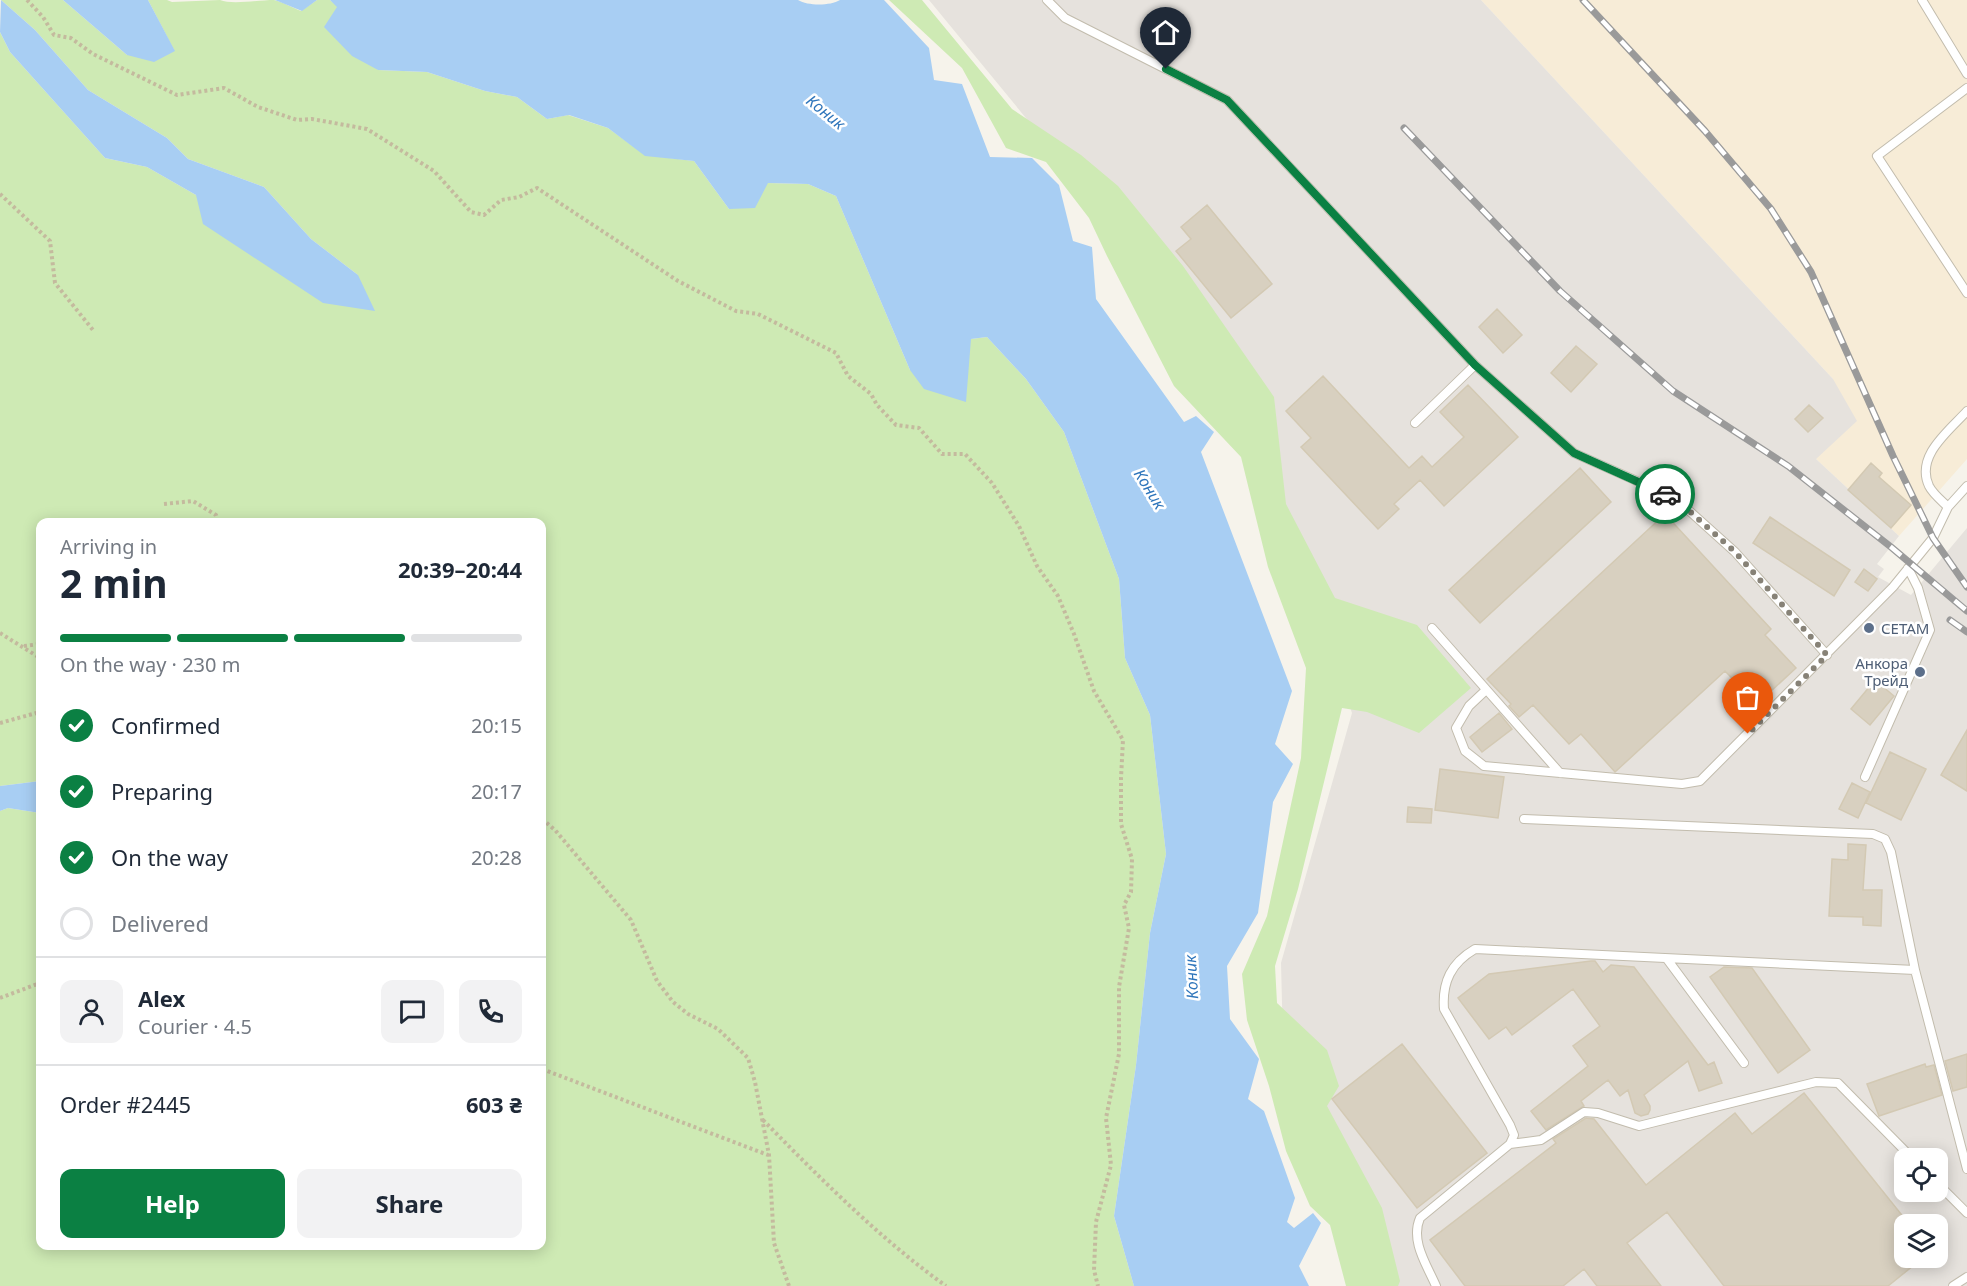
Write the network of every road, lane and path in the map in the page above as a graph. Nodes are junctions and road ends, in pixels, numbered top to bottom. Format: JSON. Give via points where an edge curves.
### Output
{"nodes":[{"id":1,"x":27,"y":0,"type":"edge"},
{"id":2,"x":1047,"y":0,"type":"edge"},
{"id":3,"x":1922,"y":0,"type":"edge"},
{"id":4,"x":1967,"y":74,"type":"edge"},
{"id":5,"x":1967,"y":88,"type":"edge"},
{"id":6,"x":0,"y":194,"type":"edge"},
{"id":7,"x":1967,"y":293,"type":"edge"},
{"id":8,"x":93,"y":330,"type":"dead end"},
{"id":9,"x":1475,"y":365,"type":"junction"},
{"id":10,"x":1967,"y":411,"type":"edge"},
{"id":11,"x":1415,"y":423,"type":"dead end"},
{"id":12,"x":1967,"y":486,"type":"edge"},
{"id":13,"x":164,"y":504,"type":"dead end"},
{"id":14,"x":1948,"y":507,"type":"junction"},
{"id":15,"x":217,"y":518,"type":"edge"},
{"id":16,"x":1908,"y":568,"type":"junction"},
{"id":17,"x":1432,"y":628,"type":"dead end"},
{"id":18,"x":0,"y":633,"type":"edge"},
{"id":19,"x":36,"y":644,"type":"edge"},
{"id":20,"x":24,"y":646,"type":"junction"},
{"id":21,"x":36,"y":655,"type":"edge"},
{"id":22,"x":1827,"y":655,"type":"junction"},
{"id":23,"x":1486,"y":690,"type":"junction"},
{"id":24,"x":36,"y":713,"type":"edge"},
{"id":25,"x":0,"y":723,"type":"edge"},
{"id":26,"x":1560,"y":773,"type":"junction"},
{"id":27,"x":1865,"y":777,"type":"dead end"},
{"id":28,"x":1524,"y":819,"type":"dead end"},
{"id":29,"x":546,"y":822,"type":"edge"},
{"id":30,"x":1667,"y":959,"type":"junction"},
{"id":31,"x":1915,"y":970,"type":"junction"},
{"id":32,"x":36,"y":984,"type":"edge"},
{"id":33,"x":0,"y":998,"type":"edge"},
{"id":34,"x":1744,"y":1062,"type":"dead end"},
{"id":35,"x":546,"y":1071,"type":"edge"},
{"id":36,"x":762,"y":1119,"type":"junction"},
{"id":37,"x":1510,"y":1144,"type":"junction"},
{"id":38,"x":1902,"y":1148,"type":"edge"},
{"id":39,"x":768,"y":1155,"type":"junction"},
{"id":40,"x":1967,"y":1168,"type":"edge"},
{"id":41,"x":1948,"y":1194,"type":"edge"},
{"id":42,"x":1967,"y":1214,"type":"edge"},
{"id":43,"x":1967,"y":1277,"type":"edge"},
{"id":44,"x":789,"y":1286,"type":"edge"},
{"id":45,"x":946,"y":1286,"type":"edge"},
{"id":46,"x":1098,"y":1286,"type":"edge"},
{"id":47,"x":1436,"y":1286,"type":"edge"},
{"id":48,"x":1953,"y":1286,"type":"edge"}],
"edges":[{"from":1,"to":46,"type":"path","via":[[54,34],[71,38],[93,54],[177,95],[224,88],[297,120],[312,118],[367,129],[434,171],[471,212],[484,215],[501,200],[519,198],[537,188],[678,281],[736,311],[758,314],[836,353],[848,376],[871,394],[896,425],[919,428],[942,454],[965,454],[992,483],[1037,566],[1058,596],[1094,691],[1123,740],[1121,824],[1132,859],[1131,892],[1124,905],[1129,928],[1119,987],[1119,1054],[1106,1118],[1111,1165],[1096,1222],[1094,1270]]},
{"from":2,"to":9,"type":"lane","via":[[1065,18],[1227,100]]},
{"from":3,"to":4,"type":"lane"},
{"from":5,"to":7,"type":"lane","via":[[1877,156]]},
{"from":6,"to":8,"type":"path","via":[[50,241],[55,283]]},
{"from":9,"to":11,"type":"lane"},
{"from":9,"to":22,"type":"lane","via":[[1574,453],[1675,498],[1735,552]]},
{"from":10,"to":14,"type":"lane","via":[[1929,454],[1924,470],[1929,487]]},
{"from":12,"to":14,"type":"lane"},
{"from":13,"to":15,"type":"path","via":[[193,501]]},
{"from":14,"to":16,"type":"lane","via":[[1933,538]]},
{"from":16,"to":22,"type":"lane"},
{"from":16,"to":27,"type":"lane","via":[[1930,630]]},
{"from":17,"to":23,"type":"lane"},
{"from":18,"to":20,"type":"path"},
{"from":19,"to":20,"type":"path"},
{"from":20,"to":21,"type":"path"},
{"from":22,"to":26,"type":"lane","via":[[1700,781],[1682,784]]},
{"from":23,"to":26,"type":"lane"},
{"from":23,"to":26,"type":"lane","via":[[1469,705],[1456,728],[1465,751],[1484,766]]},
{"from":24,"to":25,"type":"path"},
{"from":28,"to":31,"type":"lane","via":[[1873,834],[1885,839],[1891,852]]},
{"from":29,"to":36,"type":"path","via":[[631,920],[657,981],[673,1002],[718,1029],[748,1058]]},
{"from":30,"to":31,"type":"lane"},
{"from":30,"to":34,"type":"lane"},
{"from":30,"to":37,"type":"lane","via":[[1474,949],[1453,967],[1446,980],[1444,1009],[1510,1125],[1514,1135]]},
{"from":31,"to":40,"type":"lane"},
{"from":32,"to":33,"type":"path"},
{"from":35,"to":39,"type":"path"},
{"from":36,"to":39,"type":"path"},
{"from":36,"to":45,"type":"path","via":[[911,1261]]},
{"from":37,"to":38,"type":"lane","via":[[1541,1140],[1584,1112],[1639,1126],[1816,1082],[1838,1083]]},
{"from":37,"to":47,"type":"lane","via":[[1420,1218],[1416,1239]]},
{"from":39,"to":44,"type":"path","via":[[774,1243]]},
{"from":41,"to":42,"type":"lane"},
{"from":43,"to":48,"type":"lane"}]}
